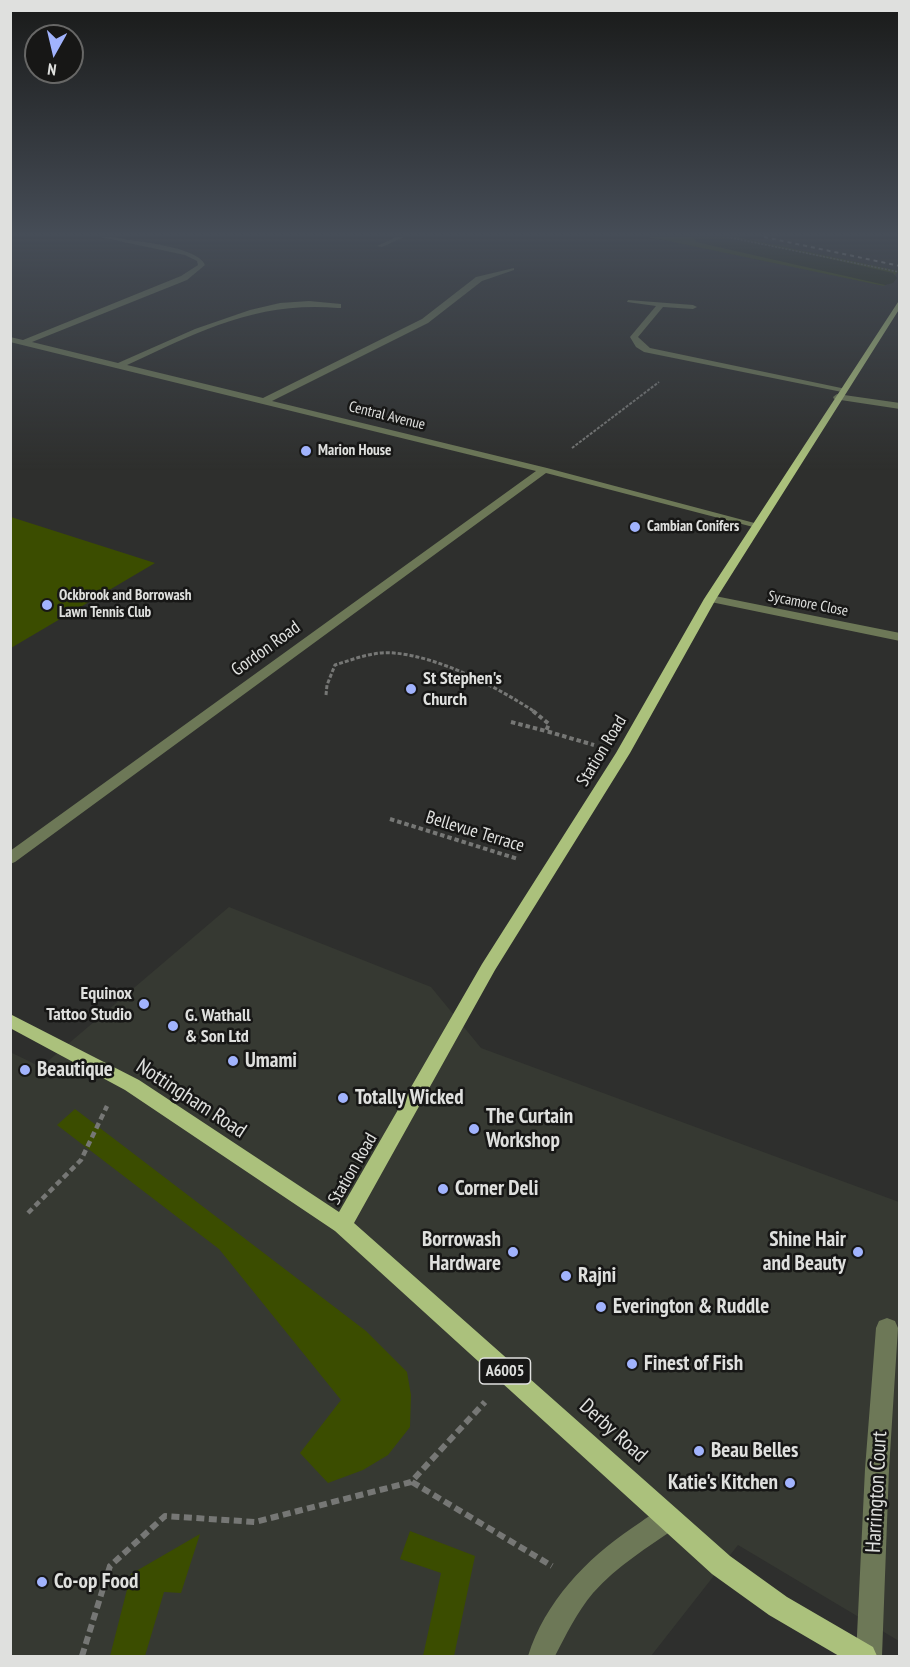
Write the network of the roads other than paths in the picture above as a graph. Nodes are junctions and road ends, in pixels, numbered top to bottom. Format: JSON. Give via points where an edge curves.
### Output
{"nodes":[{"id":1,"x":92,"y":315,"type":"edge"},
{"id":2,"x":237,"y":315,"type":"edge"},
{"id":3,"x":432,"y":315,"type":"edge"},
{"id":4,"x":653,"y":315,"type":"edge"},
{"id":5,"x":891,"y":315,"type":"edge"},
{"id":6,"x":10,"y":339,"type":"edge"},
{"id":7,"x":24,"y":342,"type":"junction"},
{"id":8,"x":118,"y":366,"type":"junction"},
{"id":9,"x":839,"y":393,"type":"junction"},
{"id":10,"x":264,"y":401,"type":"junction"},
{"id":11,"x":900,"y":406,"type":"edge"},
{"id":12,"x":544,"y":470,"type":"junction"},
{"id":13,"x":757,"y":525,"type":"junction"},
{"id":14,"x":710,"y":599,"type":"junction"},
{"id":15,"x":900,"y":637,"type":"edge"},
{"id":16,"x":10,"y":859,"type":"edge"},
{"id":17,"x":10,"y":1020,"type":"edge"},
{"id":18,"x":342,"y":1225,"type":"junction"},
{"id":19,"x":887,"y":1328,"type":"dead end"},
{"id":20,"x":668,"y":1518,"type":"junction"},
{"id":21,"x":541,"y":1656,"type":"edge"},
{"id":22,"x":864,"y":1656,"type":"edge"},
{"id":23,"x":869,"y":1656,"type":"edge"}],
"edges":[{"from":1,"to":7,"type":"street"},
{"from":2,"to":8,"type":"street"},
{"from":3,"to":10,"type":"street"},
{"from":4,"to":9,"type":"street","via":[[634,337],[647,350]]},
{"from":5,"to":9,"type":"main road","name":"Station Road"},
{"from":6,"to":7,"type":"street","name":"Central Avenue"},
{"from":7,"to":8,"type":"street","name":"Central Avenue"},
{"from":8,"to":10,"type":"street","name":"Central Avenue"},
{"from":9,"to":11,"type":"street"},
{"from":9,"to":13,"type":"main road","name":"Station Road"},
{"from":10,"to":12,"type":"street","name":"Central Avenue"},
{"from":12,"to":13,"type":"street","name":"Central Avenue"},
{"from":12,"to":16,"type":"street","name":"Gordon Road"},
{"from":13,"to":14,"type":"main road","name":"Station Road"},
{"from":14,"to":15,"type":"street","name":"Sycamore Close"},
{"from":14,"to":18,"type":"main road","name":"Station Road","via":[[623,753],[488,969]]},
{"from":17,"to":18,"type":"main road","name":"Nottingham Road","number":"A6005","via":[[120,1078]]},
{"from":18,"to":20,"type":"main road","name":"Derby Road","number":"A6005"},
{"from":19,"to":23,"type":"street","name":"Harrington Court"},
{"from":20,"to":21,"type":"street","via":[[608,1561],[583,1585]]},
{"from":20,"to":22,"type":"main road","name":"Derby Road","number":"A6005","via":[[778,1606]]}]}
